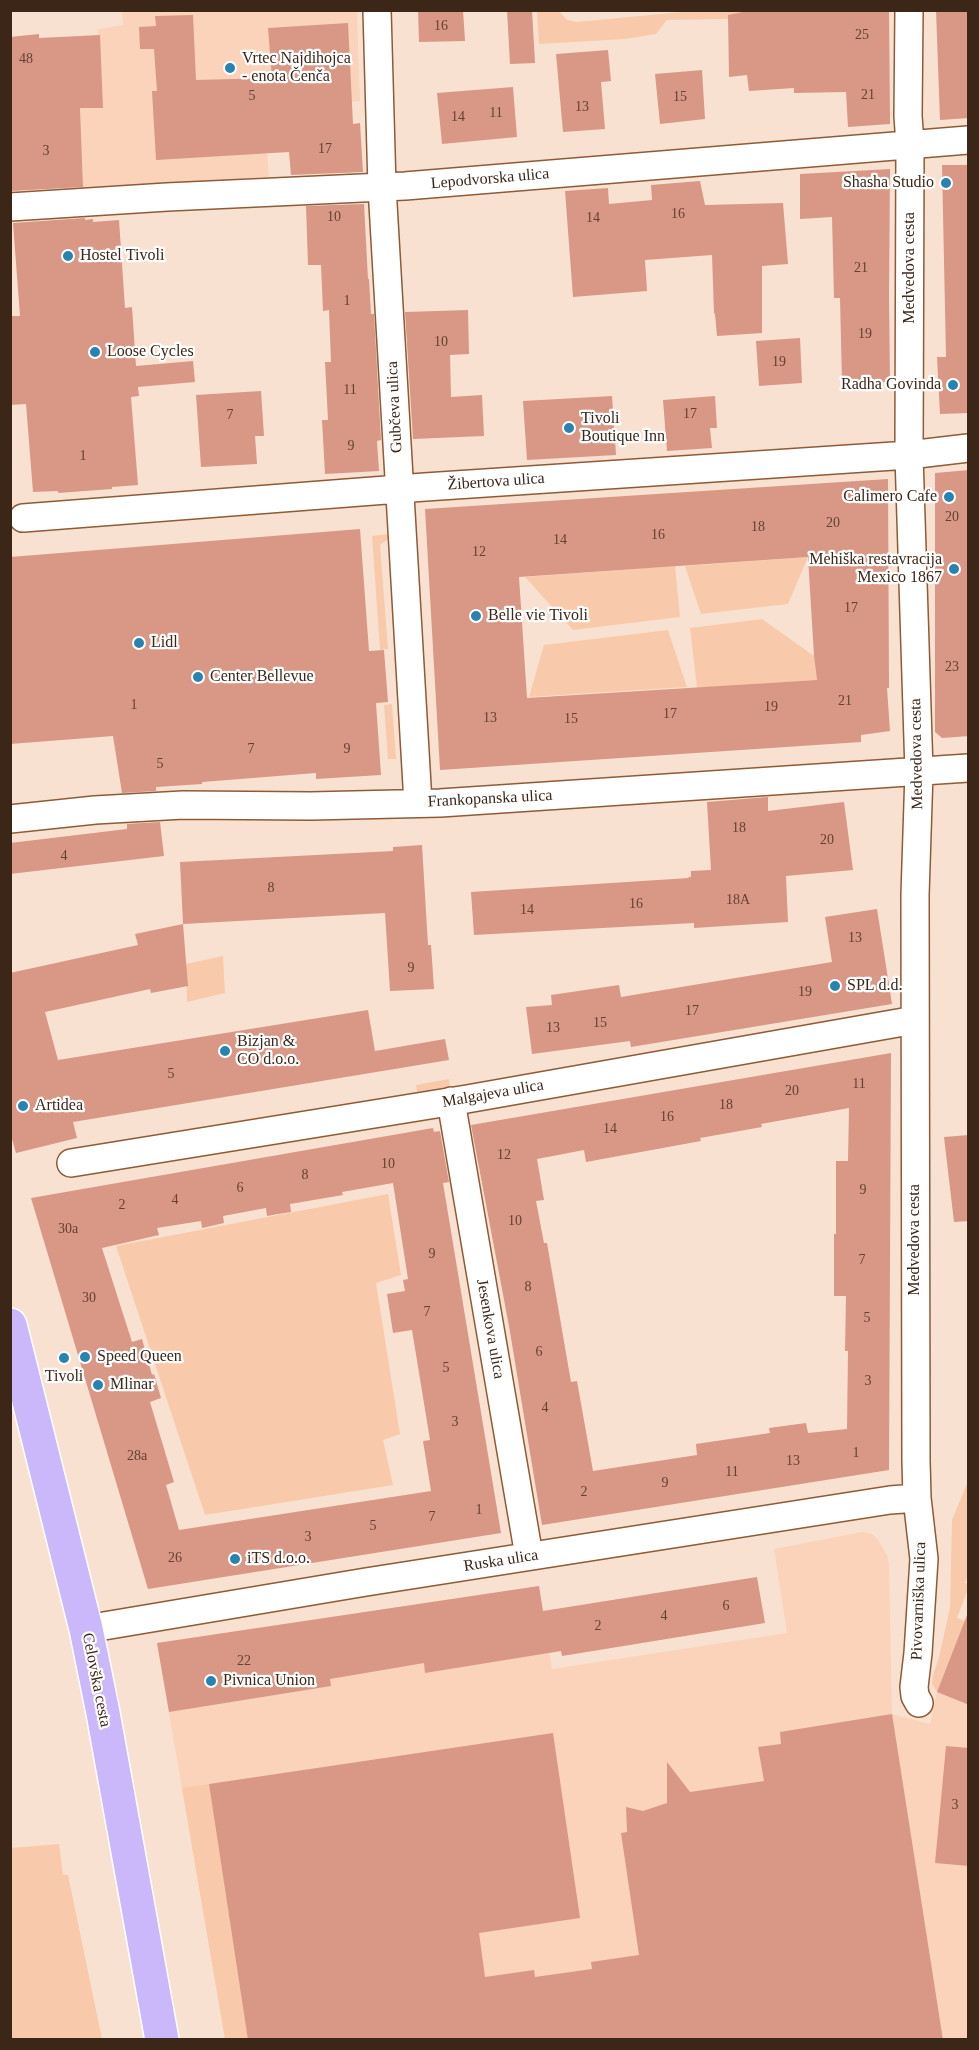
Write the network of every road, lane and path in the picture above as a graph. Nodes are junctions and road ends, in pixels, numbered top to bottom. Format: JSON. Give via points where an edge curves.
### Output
{"nodes":[{"id":1,"x":377,"y":10,"type":"edge"},
{"id":2,"x":909,"y":10,"type":"edge"},
{"id":3,"x":969,"y":140,"type":"edge"},
{"id":4,"x":910,"y":144,"type":"junction"},
{"id":5,"x":382,"y":187,"type":"junction"},
{"id":6,"x":10,"y":207,"type":"edge"},
{"id":7,"x":969,"y":448,"type":"edge"},
{"id":8,"x":909,"y":455,"type":"junction"},
{"id":9,"x":399,"y":489,"type":"junction"},
{"id":10,"x":23,"y":518,"type":"dead end"},
{"id":11,"x":969,"y":768,"type":"edge"},
{"id":12,"x":918,"y":772,"type":"junction"},
{"id":13,"x":418,"y":803,"type":"junction"},
{"id":14,"x":10,"y":819,"type":"edge"},
{"id":15,"x":915,"y":1020,"type":"junction"},
{"id":16,"x":451,"y":1101,"type":"junction"},
{"id":17,"x":71,"y":1163,"type":"dead end"},
{"id":18,"x":10,"y":1325,"type":"edge"},
{"id":19,"x":917,"y":1498,"type":"junction"},
{"id":20,"x":529,"y":1557,"type":"junction"},
{"id":21,"x":86,"y":1629,"type":"junction"},
{"id":22,"x":919,"y":1703,"type":"dead end"},
{"id":23,"x":162,"y":2040,"type":"edge"}],
"edges":[{"from":1,"to":5,"type":"street","name":"Gubčeva ulica"},
{"from":2,"to":4,"type":"street","name":"Medvedova cesta"},
{"from":3,"to":4,"type":"street","name":"Lepodvorska ulica"},
{"from":4,"to":5,"type":"street","name":"Lepodvorska ulica"},
{"from":4,"to":8,"type":"street","name":"Medvedova cesta"},
{"from":5,"to":6,"type":"street","name":"Lepodvorska ulica"},
{"from":5,"to":9,"type":"street","name":"Gubčeva ulica"},
{"from":7,"to":8,"type":"street","name":"Žibertova ulica"},
{"from":8,"to":9,"type":"street","name":"Žibertova ulica"},
{"from":8,"to":12,"type":"street","name":"Medvedova cesta"},
{"from":9,"to":10,"type":"street","name":"Žibertova ulica"},
{"from":9,"to":13,"type":"street","name":"Gubčeva ulica"},
{"from":11,"to":12,"type":"street","name":"Frankopanska ulica"},
{"from":12,"to":13,"type":"street","name":"Frankopanska ulica"},
{"from":12,"to":15,"type":"street","name":"Medvedova cesta"},
{"from":13,"to":14,"type":"street","name":"Frankopanska ulica","via":[[311,807],[183,805]]},
{"from":15,"to":16,"type":"street","name":"Malgajeva ulica"},
{"from":15,"to":19,"type":"street","name":"Medvedova cesta"},
{"from":16,"to":17,"type":"street","name":"Malgajeva ulica"},
{"from":16,"to":20,"type":"street","name":"Jesenkova ulica"},
{"from":18,"to":21,"type":"main road","name":"Celovška cesta"},
{"from":19,"to":20,"type":"street","name":"Ruska ulica"},
{"from":19,"to":22,"type":"street","name":"Pivovarniška ulica","via":[[924,1559],[914,1687]]},
{"from":20,"to":21,"type":"street","name":"Ruska ulica"},
{"from":21,"to":23,"type":"main road","name":"Celovška cesta"}]}
